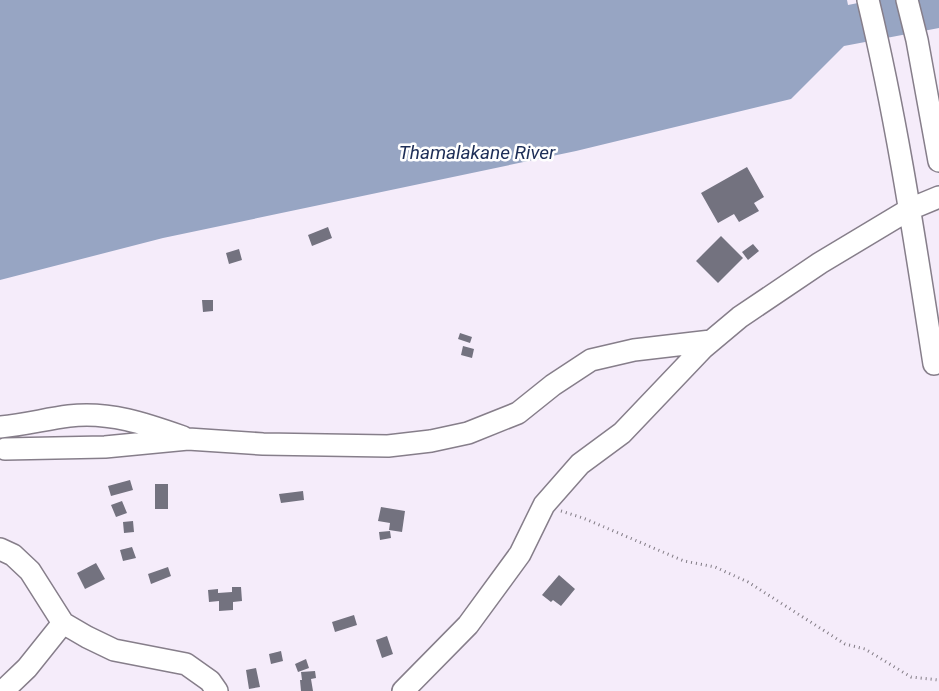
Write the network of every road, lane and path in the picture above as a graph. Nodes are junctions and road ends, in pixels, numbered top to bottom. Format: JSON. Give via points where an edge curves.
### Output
{"nodes":[{"id":1,"x":868,"y":0,"type":"edge"},
{"id":2,"x":907,"y":0,"type":"edge"},
{"id":3,"x":939,"y":161,"type":"edge"},
{"id":4,"x":939,"y":197,"type":"edge"},
{"id":5,"x":910,"y":209,"type":"junction"},
{"id":6,"x":712,"y":341,"type":"junction"},
{"id":7,"x":934,"y":364,"type":"dead end"},
{"id":8,"x":23,"y":425,"type":"junction"},
{"id":9,"x":0,"y":427,"type":"edge"},
{"id":10,"x":188,"y":439,"type":"junction"},
{"id":11,"x":2,"y":451,"type":"edge"},
{"id":12,"x":544,"y":505,"type":"junction"},
{"id":13,"x":0,"y":548,"type":"edge"},
{"id":14,"x":63,"y":622,"type":"junction"},
{"id":15,"x":939,"y":680,"type":"edge"},
{"id":16,"x":3,"y":691,"type":"edge"},
{"id":17,"x":217,"y":691,"type":"edge"},
{"id":18,"x":403,"y":691,"type":"edge"}],
"edges":[{"from":1,"to":5,"type":"street"},
{"from":2,"to":3,"type":"street"},
{"from":4,"to":5,"type":"street"},
{"from":5,"to":6,"type":"street","via":[[820,263],[740,317]]},
{"from":5,"to":7,"type":"street"},
{"from":6,"to":10,"type":"street","via":[[634,350],[591,360],[518,413],[468,434],[431,441],[388,446]]},
{"from":6,"to":12,"type":"street","via":[[622,433],[580,464]]},
{"from":8,"to":9,"type":"street"},
{"from":8,"to":10,"type":"street","via":[[71,415],[95,415],[151,425]]},
{"from":8,"to":11,"type":"street"},
{"from":10,"to":11,"type":"street","via":[[106,448]]},
{"from":12,"to":15,"type":"path","via":[[684,561],[715,567],[748,582],[845,644],[865,649],[911,677]]},
{"from":12,"to":18,"type":"street","via":[[520,554],[468,625]]},
{"from":13,"to":14,"type":"street","via":[[30,571]]},
{"from":14,"to":16,"type":"street","via":[[27,668]]},
{"from":14,"to":17,"type":"street","via":[[114,650],[186,664],[210,681]]}]}
